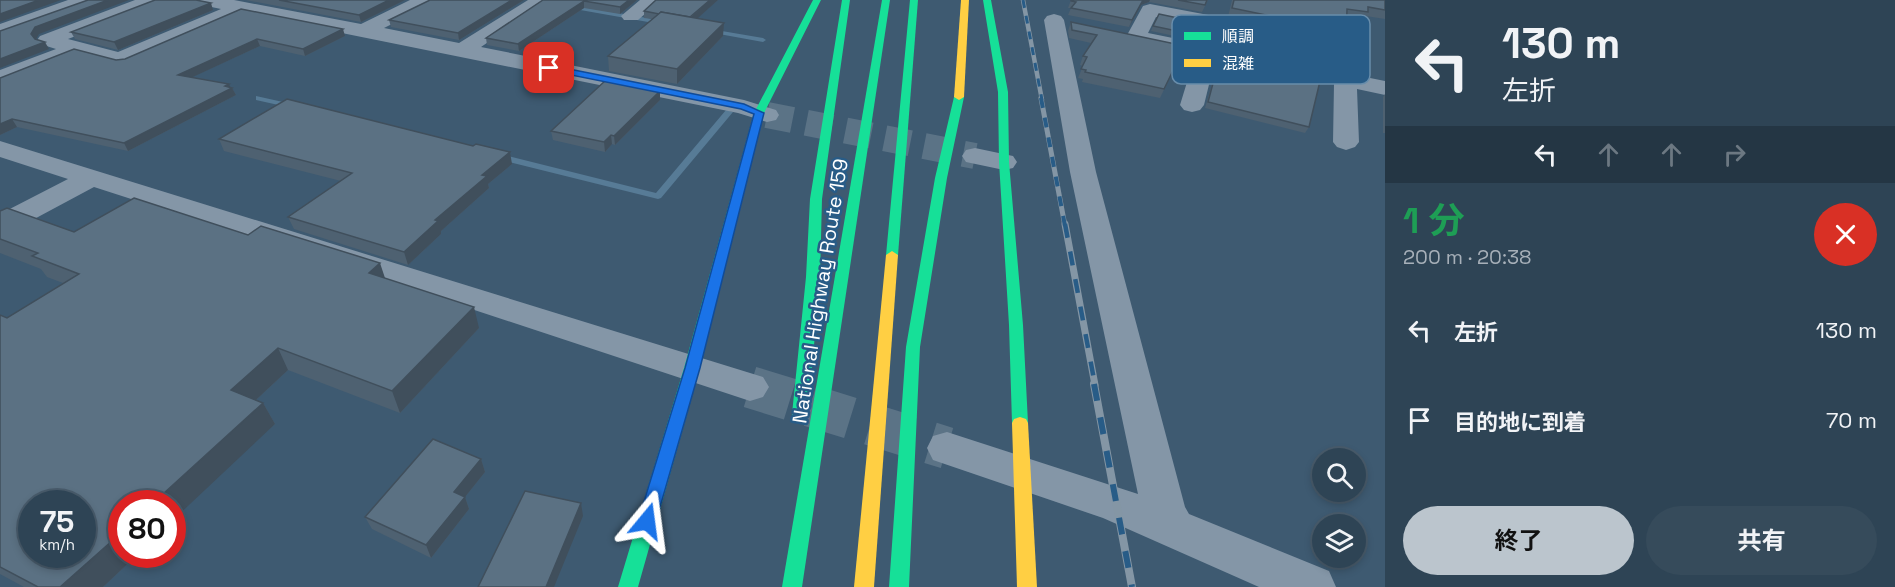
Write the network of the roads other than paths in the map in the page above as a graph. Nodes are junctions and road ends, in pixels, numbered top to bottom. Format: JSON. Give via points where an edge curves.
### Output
{"nodes":[{"id":1,"x":85,"y":0,"type":"edge"},
{"id":2,"x":152,"y":0,"type":"edge"},
{"id":3,"x":204,"y":0,"type":"edge"},
{"id":4,"x":311,"y":0,"type":"edge"},
{"id":5,"x":425,"y":0,"type":"edge"},
{"id":6,"x":541,"y":0,"type":"edge"},
{"id":7,"x":652,"y":0,"type":"edge"},
{"id":8,"x":817,"y":0,"type":"edge"},
{"id":9,"x":846,"y":0,"type":"edge"},
{"id":10,"x":886,"y":0,"type":"edge"},
{"id":11,"x":914,"y":0,"type":"edge"},
{"id":12,"x":965,"y":0,"type":"edge"},
{"id":13,"x":987,"y":0,"type":"edge"},
{"id":14,"x":241,"y":7,"type":"junction"},
{"id":15,"x":278,"y":15,"type":"junction"},
{"id":16,"x":1062,"y":15,"type":"edge"},
{"id":17,"x":1175,"y":15,"type":"edge"},
{"id":18,"x":631,"y":16,"type":"dead end"},
{"id":19,"x":0,"y":31,"type":"edge"},
{"id":20,"x":362,"y":31,"type":"junction"},
{"id":21,"x":1172,"y":44,"type":"edge"},
{"id":22,"x":76,"y":48,"type":"junction"},
{"id":23,"x":462,"y":50,"type":"junction"},
{"id":24,"x":120,"y":58,"type":"junction"},
{"id":25,"x":154,"y":68,"type":"edge"},
{"id":26,"x":0,"y":78,"type":"edge"},
{"id":27,"x":1198,"y":84,"type":"edge"},
{"id":28,"x":1345,"y":84,"type":"edge"},
{"id":29,"x":1365,"y":84,"type":"edge"},
{"id":30,"x":1385,"y":88,"type":"edge"},
{"id":31,"x":1192,"y":105,"type":"dead end"},
{"id":32,"x":763,"y":114,"type":"junction"},
{"id":33,"x":1346,"y":142,"type":"dead end"},
{"id":34,"x":0,"y":149,"type":"edge"},
{"id":35,"x":975,"y":156,"type":"tunnel mouth"},
{"id":36,"x":1004,"y":162,"type":"junction"},
{"id":37,"x":91,"y":178,"type":"junction"},
{"id":38,"x":0,"y":226,"type":"edge"},
{"id":39,"x":692,"y":368,"type":"junction"},
{"id":40,"x":750,"y":387,"type":"tunnel mouth"},
{"id":41,"x":947,"y":448,"type":"tunnel mouth"},
{"id":42,"x":813,"y":461,"type":"junction"},
{"id":43,"x":1021,"y":472,"type":"junction"},
{"id":44,"x":1172,"y":526,"type":"junction"},
{"id":45,"x":628,"y":587,"type":"edge"},
{"id":46,"x":792,"y":587,"type":"edge"},
{"id":47,"x":864,"y":587,"type":"edge"},
{"id":48,"x":899,"y":587,"type":"edge"},
{"id":49,"x":1028,"y":587,"type":"edge"},
{"id":50,"x":1312,"y":587,"type":"edge"}],
"edges":[{"from":1,"to":19,"type":"street"},
{"from":2,"to":22,"type":"street","via":[[47,40]]},
{"from":3,"to":14,"type":"street"},
{"from":4,"to":15,"type":"street"},
{"from":5,"to":20,"type":"street"},
{"from":6,"to":23,"type":"street"},
{"from":7,"to":18,"type":"street"},
{"from":8,"to":32,"type":"highway"},
{"from":9,"to":42,"type":"highway","via":[[816,199],[813,278],[799,418]]},
{"from":10,"to":42,"type":"highway","name":"National Highway Route 159"},
{"from":11,"to":47,"type":"highway"},
{"from":12,"to":48,"type":"highway","via":[[961,89],[941,178],[913,347]]},
{"from":13,"to":36,"type":"highway","via":[[1003,92]]},
{"from":14,"to":15,"type":"street"},
{"from":14,"to":24,"type":"street"},
{"from":15,"to":20,"type":"street"},
{"from":16,"to":44,"type":"street","via":[[1083,172],[1164,510]]},
{"from":17,"to":21,"type":"street","via":[[1149,10],[1125,34]]},
{"from":20,"to":23,"type":"street"},
{"from":22,"to":24,"type":"street"},
{"from":22,"to":26,"type":"street"},
{"from":23,"to":32,"type":"street"},
{"from":24,"to":25,"type":"street"},
{"from":27,"to":31,"type":"street"},
{"from":28,"to":33,"type":"street"},
{"from":29,"to":30,"type":"street"},
{"from":32,"to":39,"type":"highway"},
{"from":34,"to":37,"type":"street"},
{"from":35,"to":36,"type":"street"},
{"from":36,"to":43,"type":"highway","via":[[1016,325]]},
{"from":37,"to":38,"type":"street"},
{"from":37,"to":39,"type":"street"},
{"from":39,"to":40,"type":"street"},
{"from":39,"to":45,"type":"highway"},
{"from":41,"to":43,"type":"street"},
{"from":42,"to":46,"type":"highway","name":"National Highway Route 159"},
{"from":43,"to":44,"type":"street"},
{"from":43,"to":49,"type":"highway"},
{"from":44,"to":50,"type":"street"}]}
